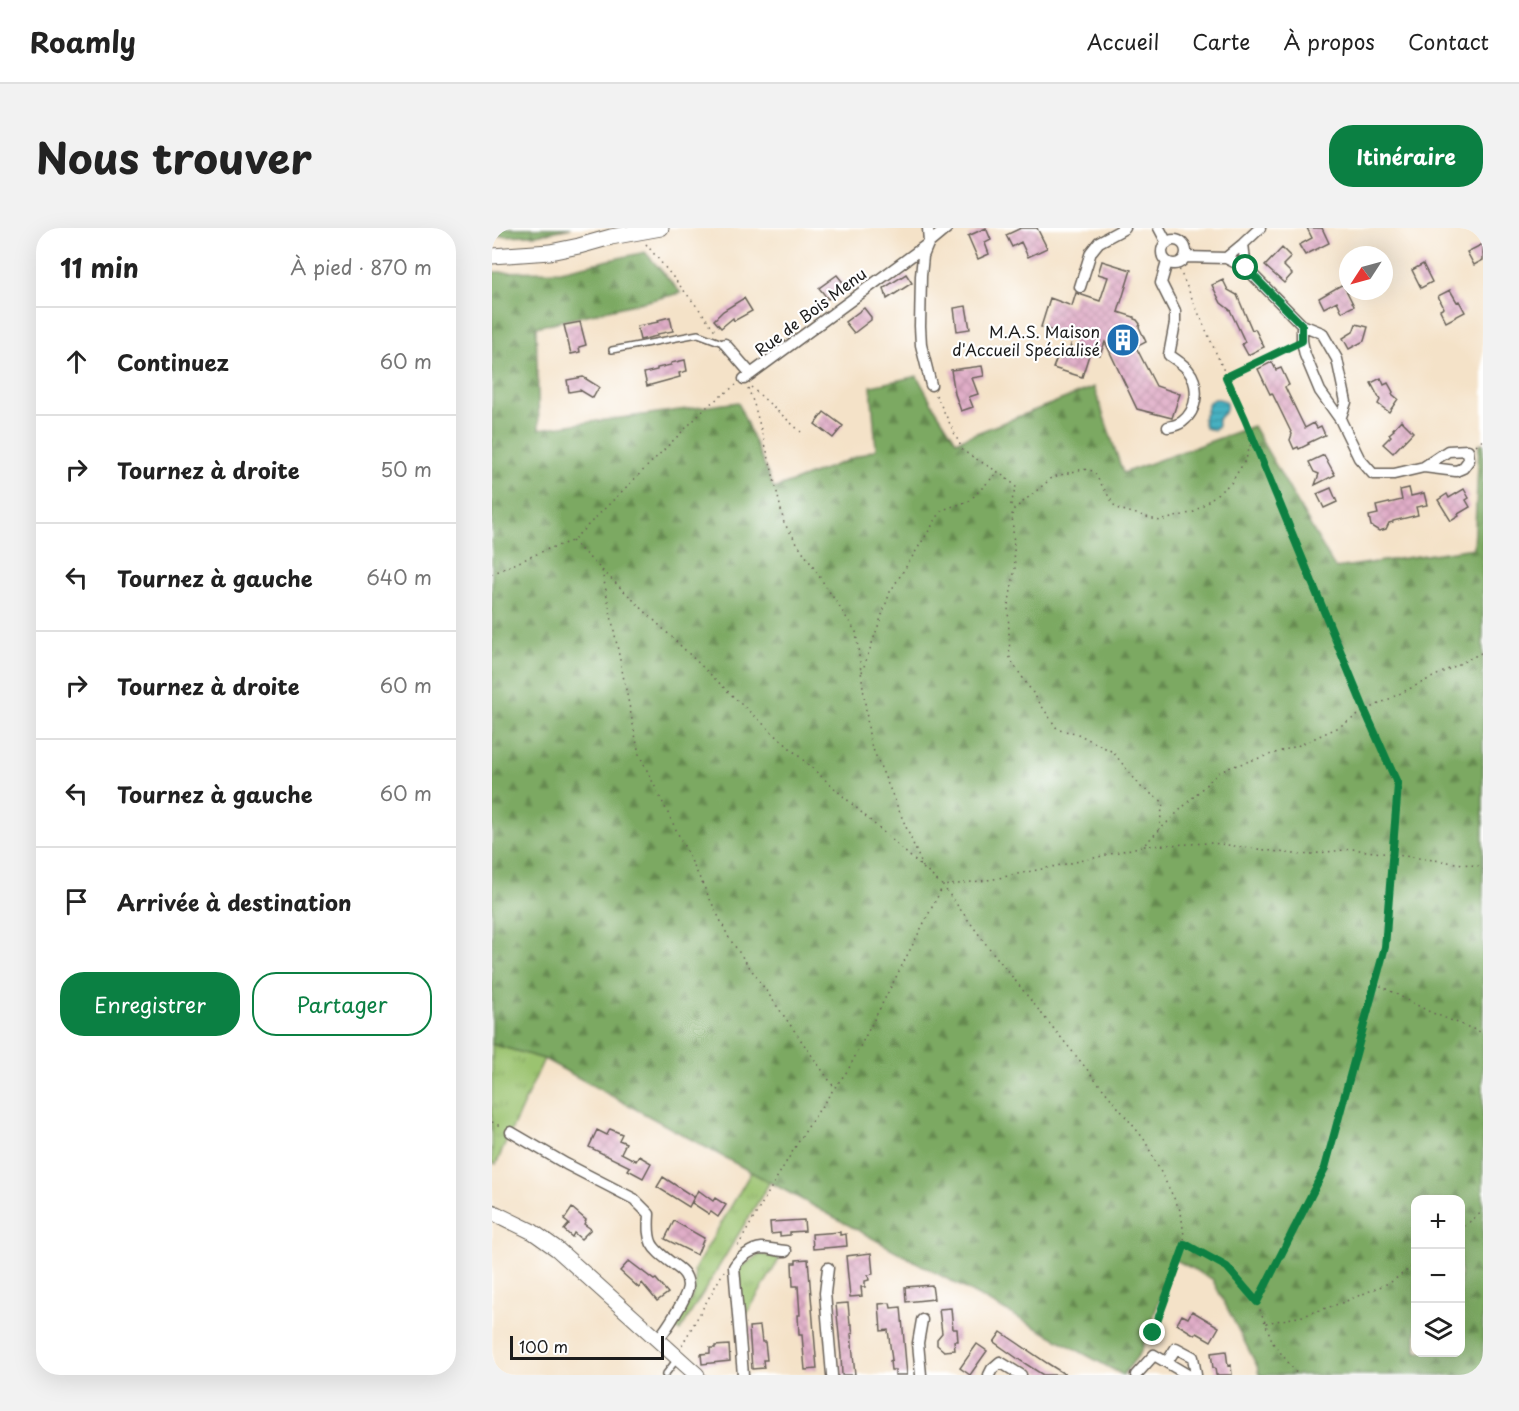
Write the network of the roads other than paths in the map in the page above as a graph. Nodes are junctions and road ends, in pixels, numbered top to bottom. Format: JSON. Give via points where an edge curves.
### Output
{"nodes":[{"id":1,"x":661,"y":228,"type":"edge"},
{"id":2,"x":928,"y":228,"type":"edge"},
{"id":3,"x":947,"y":228,"type":"edge"},
{"id":4,"x":1125,"y":228,"type":"edge"},
{"id":5,"x":1159,"y":228,"type":"edge"},
{"id":6,"x":1260,"y":228,"type":"edge"},
{"id":7,"x":929,"y":243,"type":"junction"},
{"id":8,"x":1167,"y":243,"type":"junction"},
{"id":9,"x":1244,"y":244,"type":"junction"},
{"id":10,"x":492,"y":256,"type":"edge"},
{"id":11,"x":1226,"y":258,"type":"junction"},
{"id":12,"x":1176,"y":261,"type":"junction"},
{"id":13,"x":1246,"y":268,"type":"junction"},
{"id":14,"x":1080,"y":287,"type":"dead end"},
{"id":15,"x":1302,"y":325,"type":"junction"},
{"id":16,"x":724,"y":344,"type":"joint"},
{"id":17,"x":612,"y":350,"type":"dead end"},
{"id":18,"x":932,"y":385,"type":"road end"},
{"id":19,"x":1340,"y":419,"type":"junction"},
{"id":20,"x":1168,"y":427,"type":"dead end"},
{"id":21,"x":1424,"y":467,"type":"dead end"},
{"id":22,"x":511,"y":1132,"type":"dead end"},
{"id":23,"x":492,"y":1212,"type":"edge"},
{"id":24,"x":786,"y":1251,"type":"dead end"},
{"id":25,"x":828,"y":1268,"type":"dead end"},
{"id":26,"x":922,"y":1320,"type":"dead end"},
{"id":27,"x":658,"y":1340,"type":"junction"},
{"id":28,"x":678,"y":1358,"type":"junction"},
{"id":29,"x":1167,"y":1362,"type":"junction"},
{"id":30,"x":664,"y":1375,"type":"edge"},
{"id":31,"x":697,"y":1375,"type":"edge"},
{"id":32,"x":743,"y":1375,"type":"edge"},
{"id":33,"x":832,"y":1375,"type":"edge"},
{"id":34,"x":921,"y":1375,"type":"edge"},
{"id":35,"x":989,"y":1375,"type":"edge"},
{"id":36,"x":1021,"y":1375,"type":"edge"},
{"id":37,"x":1136,"y":1375,"type":"edge"},
{"id":38,"x":1188,"y":1375,"type":"edge"},
{"id":39,"x":1196,"y":1375,"type":"edge"}],
"edges":[{"from":1,"to":10,"type":"street","via":[[550,252]]},
{"from":2,"to":7,"type":"street"},
{"from":3,"to":7,"type":"street","name":"Rue de Bois Menu"},
{"from":4,"to":14,"type":"street","via":[[1099,242],[1091,252]]},
{"from":5,"to":8,"type":"street"},
{"from":6,"to":9,"type":"street"},
{"from":7,"to":16,"type":"street","name":"Rue de Bois Menu","via":[[748,376]]},
{"from":7,"to":18,"type":"street","via":[[923,256],[920,326]]},
{"from":8,"to":12,"type":"street","via":[[1162,252],[1164,259]]},
{"from":8,"to":12,"type":"street","via":[[1174,240],[1186,249]]},
{"from":9,"to":11,"type":"street"},
{"from":9,"to":13,"type":"street"},
{"from":11,"to":12,"type":"street"},
{"from":11,"to":13,"type":"street"},
{"from":12,"to":20,"type":"street","via":[[1161,283],[1175,311],[1169,355],[1187,369],[1194,380],[1196,397],[1181,423]]},
{"from":13,"to":15,"type":"street"},
{"from":15,"to":19,"type":"street","via":[[1305,355],[1320,391]]},
{"from":15,"to":19,"type":"street","via":[[1322,333],[1337,359],[1346,402]]},
{"from":16,"to":17,"type":"lane","via":[[698,334]]},
{"from":19,"to":21,"type":"street","via":[[1359,458],[1373,474]]},
{"from":22,"to":27,"type":"street","via":[[634,1199],[649,1214],[652,1247],[683,1272],[688,1287]]},
{"from":23,"to":27,"type":"street","via":[[557,1249]]},
{"from":24,"to":32,"type":"street","via":[[756,1250],[742,1257],[734,1267]]},
{"from":25,"to":33,"type":"street","via":[[825,1293]]},
{"from":26,"to":34,"type":"street","via":[[918,1342]]},
{"from":27,"to":28,"type":"street"},
{"from":28,"to":30,"type":"lane"},
{"from":28,"to":31,"type":"street"},
{"from":29,"to":37,"type":"street","via":[[1154,1355]]},
{"from":29,"to":38,"type":"street"},
{"from":29,"to":39,"type":"street","via":[[1176,1348],[1192,1357]]},
{"from":35,"to":36,"type":"street","via":[[1000,1362]]}]}
